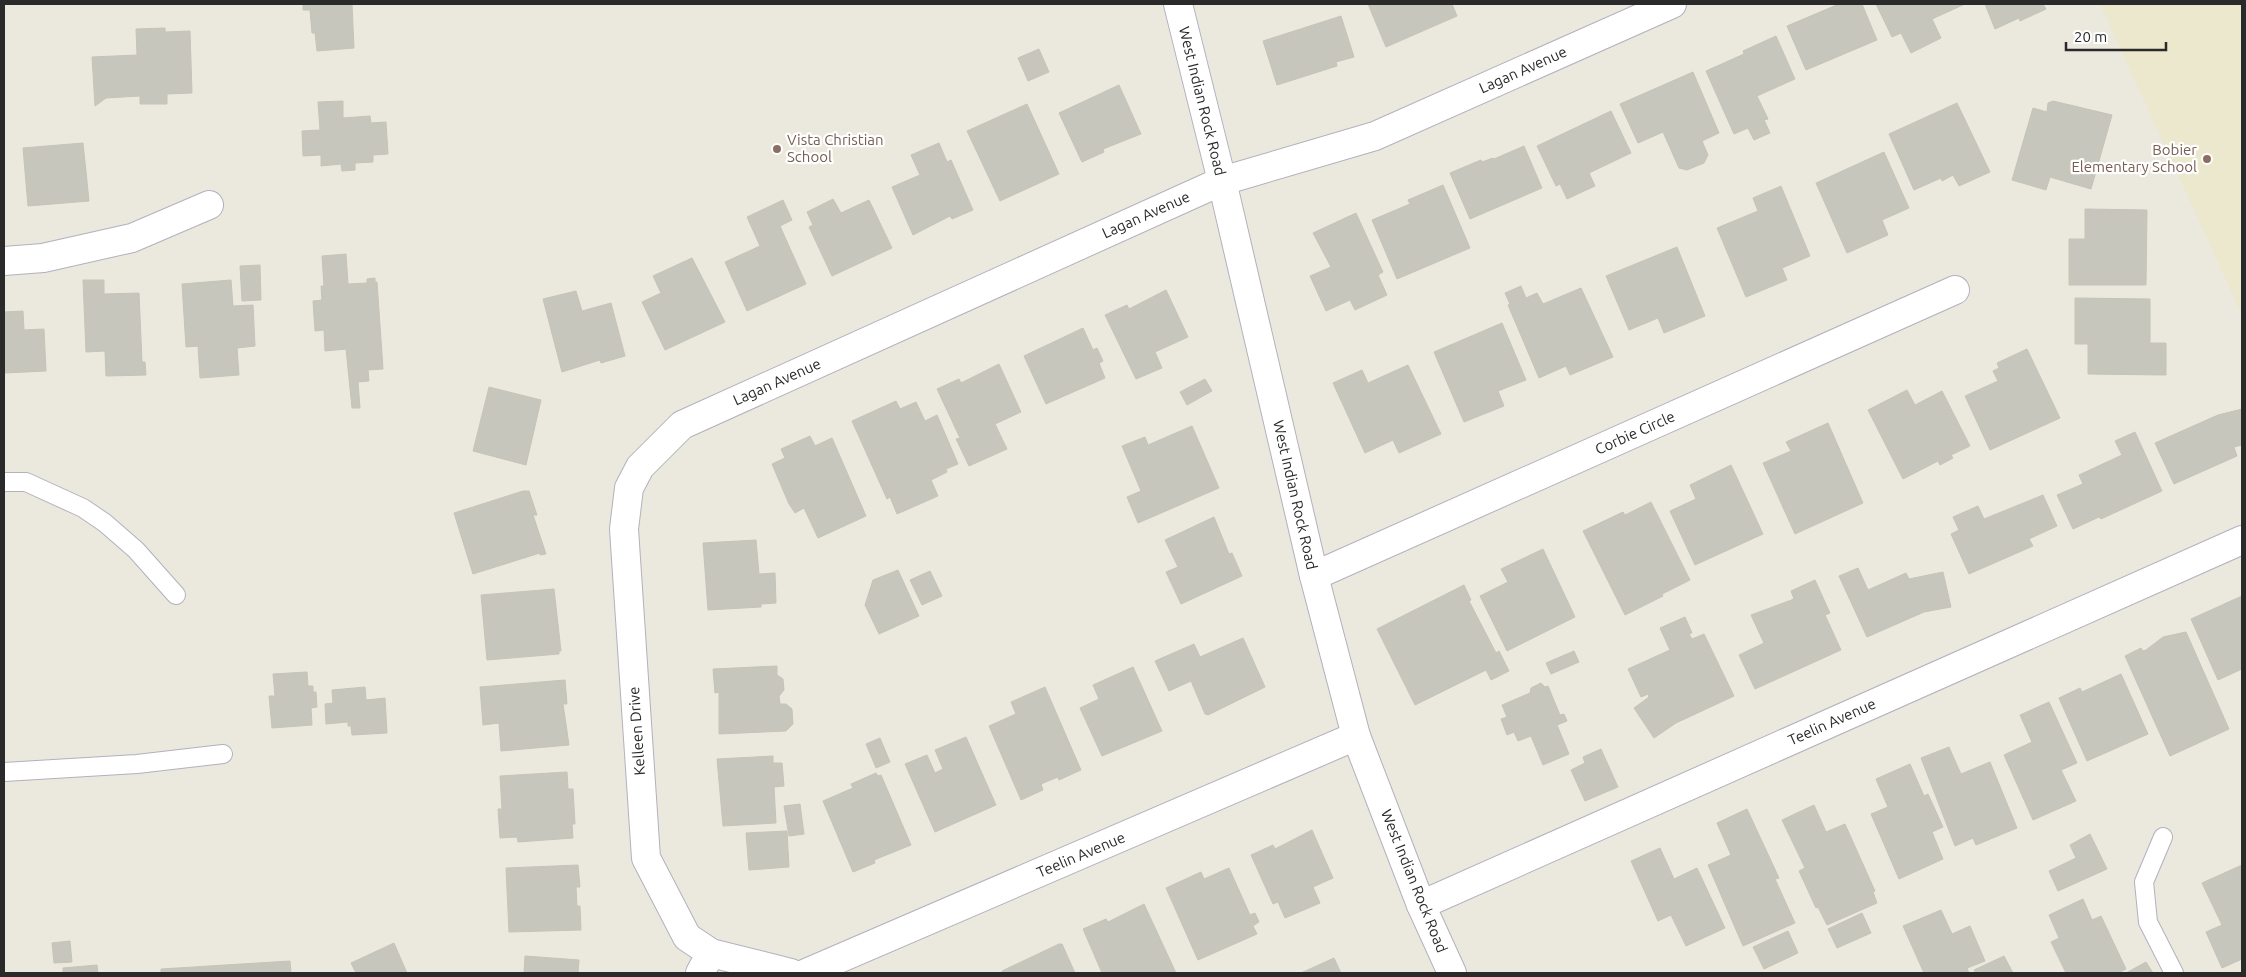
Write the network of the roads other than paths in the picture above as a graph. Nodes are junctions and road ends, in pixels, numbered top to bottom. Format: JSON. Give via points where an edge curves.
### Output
{"nodes":[{"id":1,"x":1178,"y":4,"type":"edge"},
{"id":2,"x":1672,"y":4,"type":"edge"},
{"id":3,"x":1222,"y":181,"type":"junction"},
{"id":4,"x":209,"y":205,"type":"dead end"},
{"id":5,"x":4,"y":261,"type":"edge"},
{"id":6,"x":1956,"y":290,"type":"dead end"},
{"id":7,"x":640,"y":467,"type":"joint"},
{"id":8,"x":4,"y":482,"type":"edge"},
{"id":9,"x":2242,"y":540,"type":"edge"},
{"id":10,"x":1314,"y":576,"type":"junction"},
{"id":11,"x":176,"y":595,"type":"dead end"},
{"id":12,"x":1356,"y":736,"type":"junction"},
{"id":13,"x":224,"y":754,"type":"dead end"},
{"id":14,"x":4,"y":772,"type":"edge"},
{"id":15,"x":2163,"y":837,"type":"dead end"},
{"id":16,"x":1421,"y":905,"type":"junction"},
{"id":17,"x":705,"y":963,"type":"edge"},
{"id":18,"x":791,"y":973,"type":"edge"},
{"id":19,"x":806,"y":973,"type":"edge"},
{"id":20,"x":1452,"y":973,"type":"edge"},
{"id":21,"x":2174,"y":973,"type":"edge"}],
"edges":[{"from":1,"to":3,"type":"street","name":"West Indian Rock Road"},
{"from":2,"to":3,"type":"street","name":"Lagan Avenue","via":[[1375,136]]},
{"from":3,"to":7,"type":"street","name":"Lagan Avenue","via":[[682,425]]},
{"from":3,"to":10,"type":"street","name":"West Indian Rock Road"},
{"from":4,"to":5,"type":"street","via":[[132,238],[42,258]]},
{"from":6,"to":10,"type":"street","name":"Corbie Circle"},
{"from":7,"to":17,"type":"street","name":"Kelleen Drive","via":[[629,488],[624,529],[646,858]]},
{"from":8,"to":11,"type":"lane","via":[[26,482],[83,508],[136,550]]},
{"from":9,"to":16,"type":"street","name":"Teelin Avenue"},
{"from":10,"to":12,"type":"street","name":"West Indian Rock Road"},
{"from":12,"to":16,"type":"street","name":"West Indian Rock Road"},
{"from":12,"to":19,"type":"street","name":"Teelin Avenue"},
{"from":13,"to":14,"type":"lane","via":[[137,764]]},
{"from":15,"to":21,"type":"lane","via":[[2144,882],[2148,922]]},
{"from":16,"to":20,"type":"street","name":"West Indian Rock Road"},
{"from":17,"to":18,"type":"street"}]}
